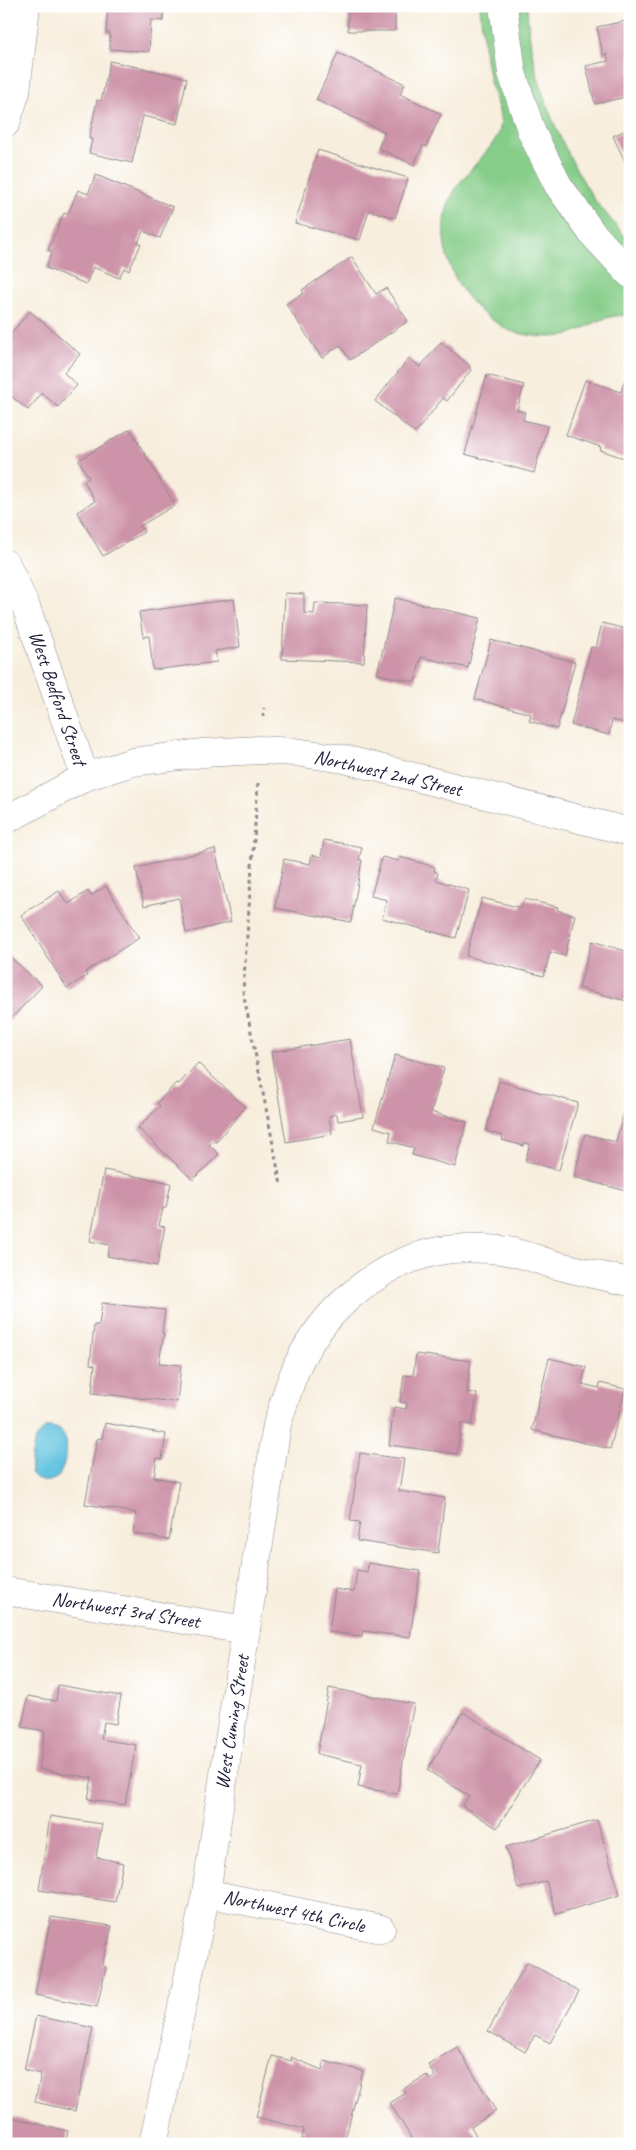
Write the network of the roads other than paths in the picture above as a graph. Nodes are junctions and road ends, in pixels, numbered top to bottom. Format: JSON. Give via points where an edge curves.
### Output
{"nodes":[{"id":1,"x":26,"y":6,"type":"edge"},
{"id":2,"x":503,"y":6,"type":"edge"},
{"id":3,"x":6,"y":123,"type":"edge"},
{"id":4,"x":630,"y":274,"type":"edge"},
{"id":5,"x":6,"y":564,"type":"edge"},
{"id":6,"x":85,"y":777,"type":"junction"},
{"id":7,"x":6,"y":820,"type":"edge"},
{"id":8,"x":630,"y":832,"type":"edge"},
{"id":9,"x":630,"y":1282,"type":"edge"},
{"id":10,"x":6,"y":1591,"type":"edge"},
{"id":11,"x":246,"y":1630,"type":"junction"},
{"id":12,"x":206,"y":1893,"type":"junction"},
{"id":13,"x":381,"y":1929,"type":"dead end"},
{"id":14,"x":152,"y":2144,"type":"edge"}],
"edges":[{"from":1,"to":3,"type":"street","via":[[16,92]]},
{"from":2,"to":4,"type":"street","via":[[512,73],[532,134],[558,185],[592,233]]},
{"from":5,"to":6,"type":"street","name":"West Bedford Street","via":[[26,607]]},
{"from":6,"to":7,"type":"street","name":"Northwest 2nd Street"},
{"from":6,"to":8,"type":"street","name":"Northwest 2nd Street","via":[[133,762],[203,753],[295,752],[344,759]]},
{"from":9,"to":11,"type":"street","name":"West Cuming Street","via":[[504,1250],[460,1248],[427,1254],[396,1266],[356,1291],[315,1335],[298,1364],[277,1425]]},
{"from":10,"to":11,"type":"street","name":"Northwest 3rd Street"},
{"from":11,"to":12,"type":"street","name":"West Cuming Street"},
{"from":12,"to":13,"type":"street","name":"Northwest 4th Circle"},
{"from":12,"to":14,"type":"street","name":"West Cuming Street"}]}
